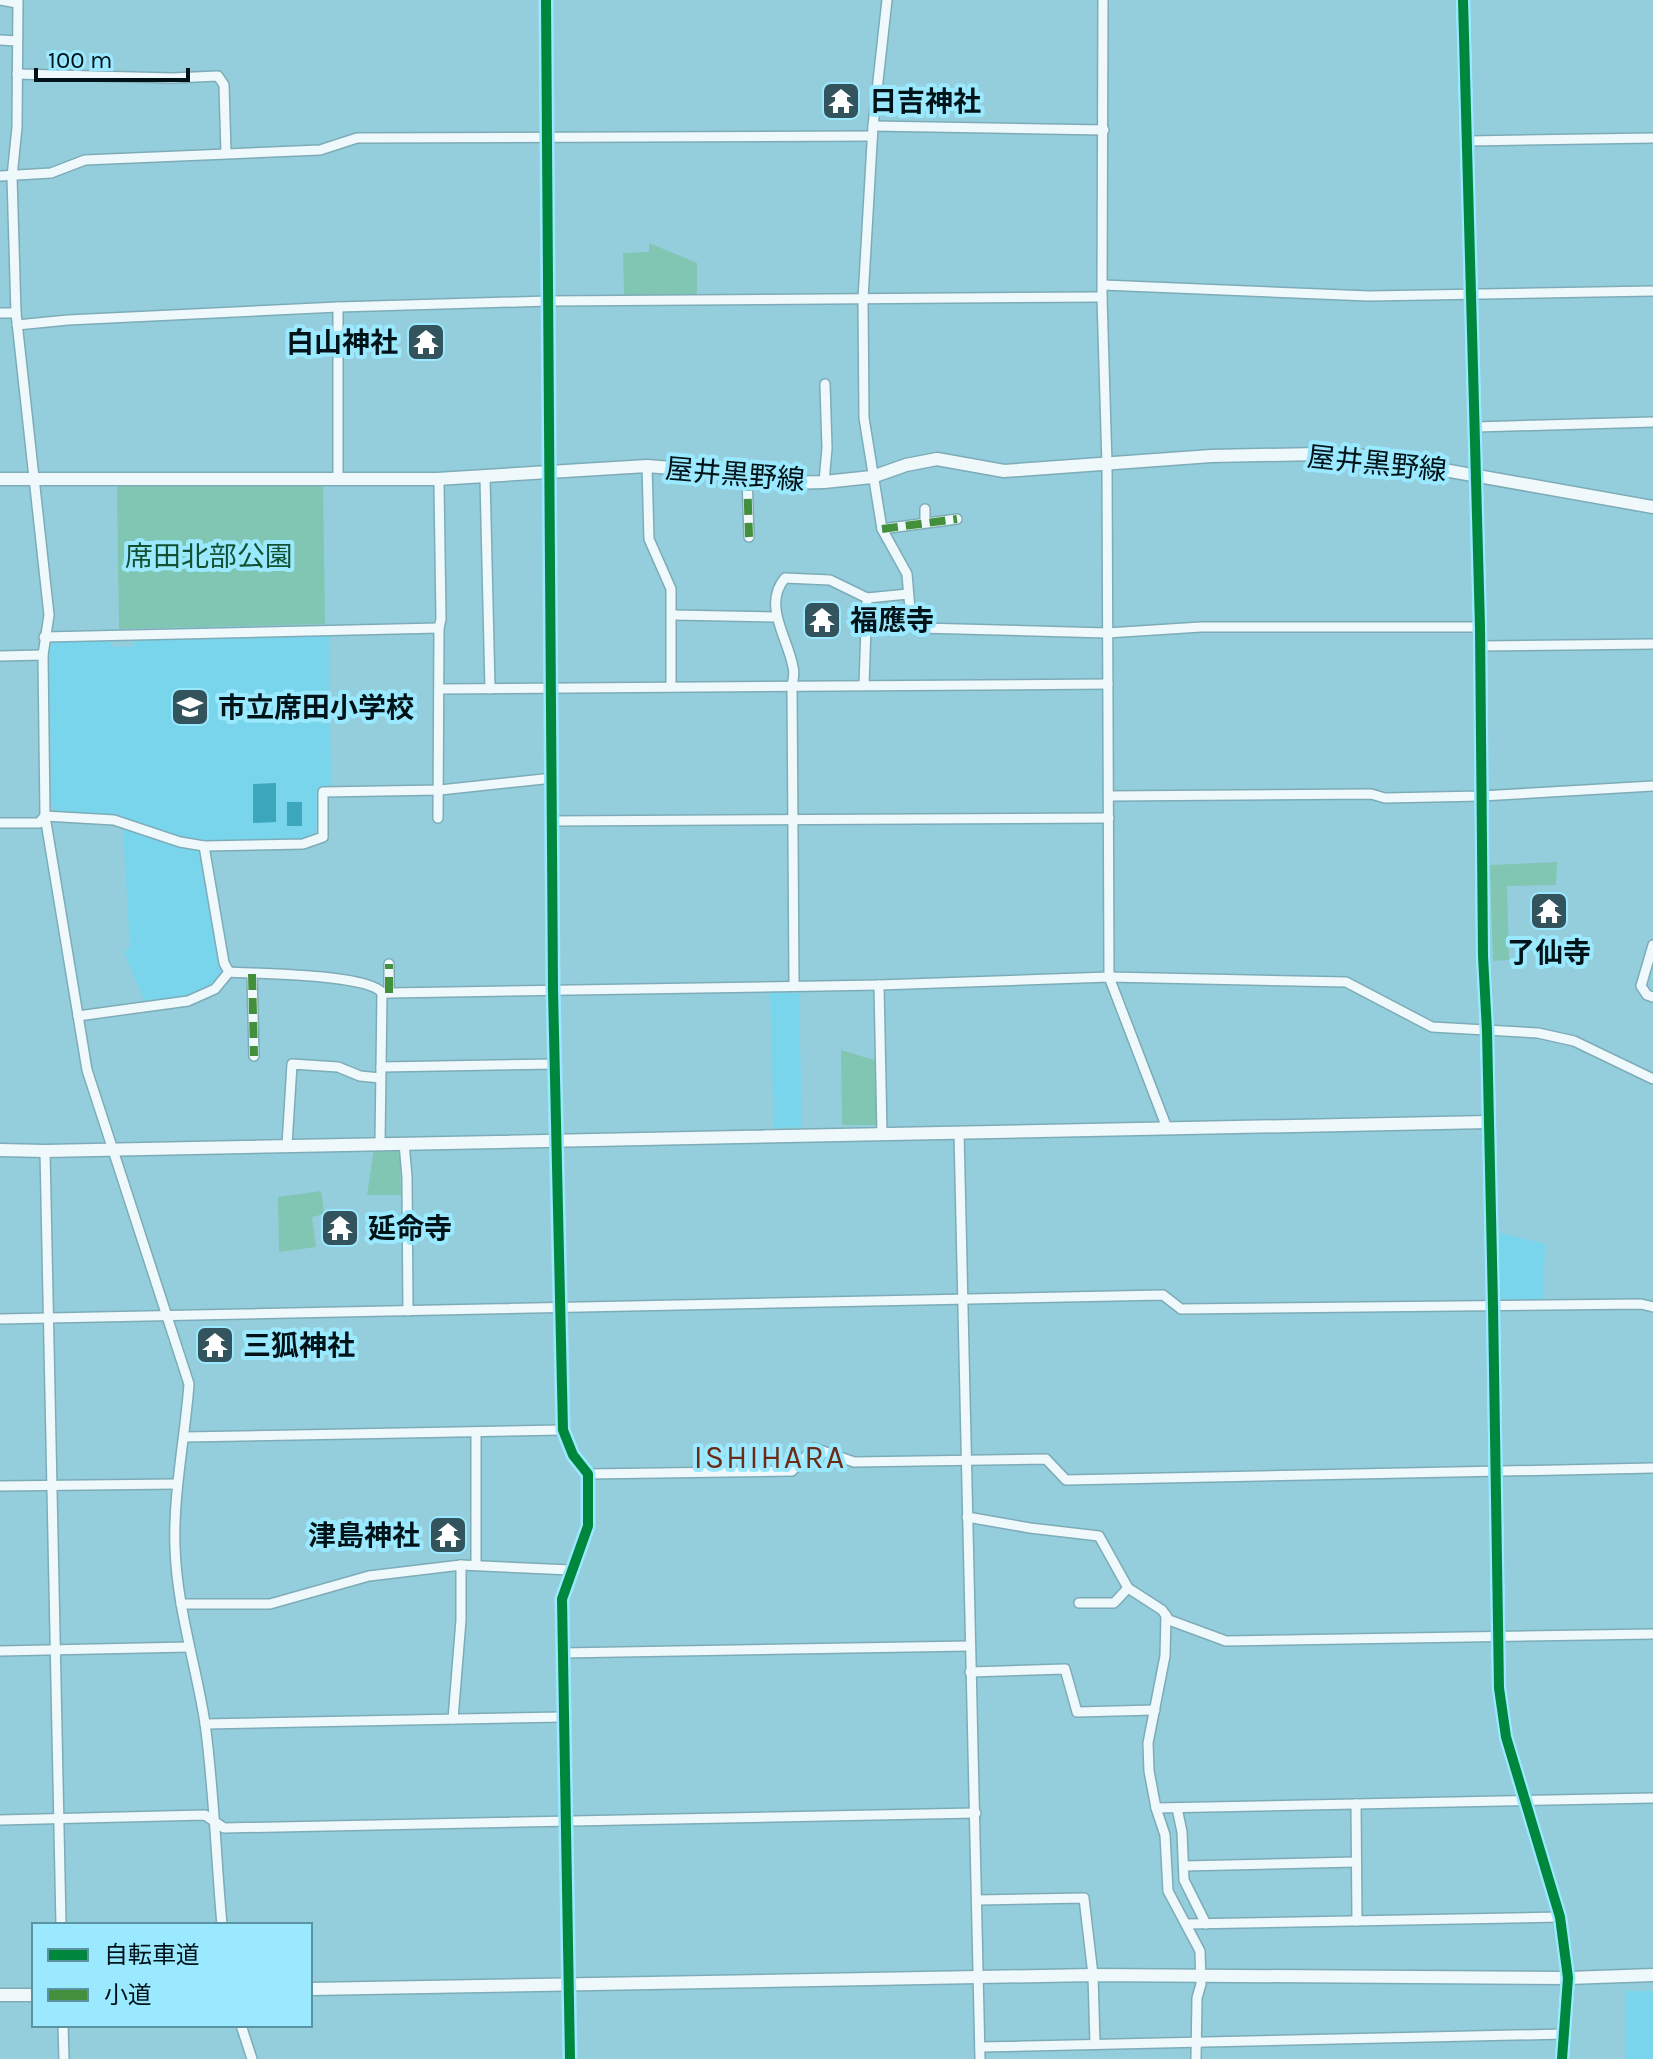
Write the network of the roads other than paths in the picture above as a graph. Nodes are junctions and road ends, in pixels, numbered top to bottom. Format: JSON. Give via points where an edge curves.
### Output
{"nodes":[{"id":1,"x":0,"y":0,"type":"edge"},
{"id":2,"x":546,"y":0,"type":"edge"},
{"id":3,"x":887,"y":0,"type":"edge"},
{"id":4,"x":1103,"y":0,"type":"edge"},
{"id":5,"x":1463,"y":0,"type":"edge"},
{"id":6,"x":18,"y":2,"type":"edge"},
{"id":7,"x":0,"y":40,"type":"edge"},
{"id":8,"x":17,"y":41,"type":"junction"},
{"id":9,"x":17,"y":74,"type":"junction"},
{"id":10,"x":1104,"y":130,"type":"junction"},
{"id":11,"x":873,"y":131,"type":"junction"},
{"id":12,"x":547,"y":137,"type":"junction"},
{"id":13,"x":1653,"y":138,"type":"edge"},
{"id":14,"x":1468,"y":141,"type":"junction"},
{"id":15,"x":226,"y":153,"type":"junction"},
{"id":16,"x":0,"y":176,"type":"edge"},
{"id":17,"x":12,"y":177,"type":"junction"},
{"id":18,"x":1103,"y":285,"type":"junction"},
{"id":19,"x":1653,"y":291,"type":"edge"},
{"id":20,"x":1471,"y":294,"type":"junction"},
{"id":21,"x":1102,"y":297,"type":"junction"},
{"id":22,"x":863,"y":299,"type":"junction"},
{"id":23,"x":549,"y":301,"type":"junction"},
{"id":24,"x":338,"y":307,"type":"junction"},
{"id":25,"x":0,"y":313,"type":"edge"},
{"id":26,"x":16,"y":313,"type":"junction"},
{"id":27,"x":17,"y":325,"type":"junction"},
{"id":28,"x":825,"y":384,"type":"dead end"},
{"id":29,"x":1653,"y":422,"type":"edge"},
{"id":30,"x":1475,"y":427,"type":"junction"},
{"id":31,"x":1107,"y":465,"type":"junction"},
{"id":32,"x":647,"y":466,"type":"junction"},
{"id":33,"x":550,"y":472,"type":"junction"},
{"id":34,"x":1475,"y":474,"type":"junction"},
{"id":35,"x":747,"y":475,"type":"junction"},
{"id":36,"x":872,"y":477,"type":"junction"},
{"id":37,"x":485,"y":478,"type":"junction"},
{"id":38,"x":0,"y":479,"type":"edge"},
{"id":39,"x":33,"y":479,"type":"junction"},
{"id":40,"x":338,"y":479,"type":"junction"},
{"id":41,"x":437,"y":479,"type":"junction"},
{"id":42,"x":824,"y":482,"type":"junction"},
{"id":43,"x":1653,"y":507,"type":"edge"},
{"id":44,"x":925,"y":509,"type":"dead end"},
{"id":45,"x":957,"y":519,"type":"dead end"},
{"id":46,"x":925,"y":522,"type":"junction"},
{"id":47,"x":882,"y":529,"type":"junction"},
{"id":48,"x":749,"y":537,"type":"dead end"},
{"id":49,"x":908,"y":594,"type":"junction"},
{"id":50,"x":867,"y":598,"type":"junction"},
{"id":51,"x":673,"y":615,"type":"junction"},
{"id":52,"x":776,"y":617,"type":"junction"},
{"id":53,"x":1480,"y":627,"type":"junction"},
{"id":54,"x":439,"y":628,"type":"junction"},
{"id":55,"x":1107,"y":633,"type":"junction"},
{"id":56,"x":44,"y":637,"type":"junction"},
{"id":57,"x":1653,"y":644,"type":"edge"},
{"id":58,"x":1480,"y":646,"type":"junction"},
{"id":59,"x":43,"y":655,"type":"junction"},
{"id":60,"x":0,"y":656,"type":"edge"},
{"id":61,"x":1108,"y":684,"type":"junction"},
{"id":62,"x":864,"y":685,"type":"junction"},
{"id":63,"x":671,"y":686,"type":"junction"},
{"id":64,"x":792,"y":686,"type":"junction"},
{"id":65,"x":551,"y":688,"type":"junction"},
{"id":66,"x":439,"y":689,"type":"junction"},
{"id":67,"x":490,"y":689,"type":"junction"},
{"id":68,"x":553,"y":778,"type":"junction"},
{"id":69,"x":1653,"y":786,"type":"edge"},
{"id":70,"x":440,"y":790,"type":"junction"},
{"id":71,"x":1109,"y":796,"type":"junction"},
{"id":72,"x":1481,"y":796,"type":"junction"},
{"id":73,"x":45,"y":816,"type":"junction"},
{"id":74,"x":438,"y":818,"type":"dead end"},
{"id":75,"x":1109,"y":818,"type":"junction"},
{"id":76,"x":553,"y":821,"type":"junction"},
{"id":77,"x":793,"y":821,"type":"junction"},
{"id":78,"x":0,"y":823,"type":"edge"},
{"id":79,"x":204,"y":846,"type":"junction"},
{"id":80,"x":1653,"y":945,"type":"edge"},
{"id":81,"x":389,"y":964,"type":"dead end"},
{"id":82,"x":229,"y":972,"type":"junction"},
{"id":83,"x":252,"y":974,"type":"junction"},
{"id":84,"x":1109,"y":977,"type":"junction"},
{"id":85,"x":794,"y":985,"type":"junction"},
{"id":86,"x":879,"y":985,"type":"junction"},
{"id":87,"x":553,"y":990,"type":"junction"},
{"id":88,"x":386,"y":993,"type":"junction"},
{"id":89,"x":1653,"y":997,"type":"edge"},
{"id":90,"x":78,"y":1016,"type":"junction"},
{"id":91,"x":1487,"y":1031,"type":"junction"},
{"id":92,"x":254,"y":1056,"type":"dead end"},
{"id":93,"x":555,"y":1064,"type":"junction"},
{"id":94,"x":381,"y":1067,"type":"junction"},
{"id":95,"x":380,"y":1078,"type":"junction"},
{"id":96,"x":1653,"y":1079,"type":"edge"},
{"id":97,"x":1488,"y":1122,"type":"junction"},
{"id":98,"x":1167,"y":1128,"type":"junction"},
{"id":99,"x":959,"y":1132,"type":"junction"},
{"id":100,"x":882,"y":1133,"type":"junction"},
{"id":101,"x":557,"y":1140,"type":"junction"},
{"id":102,"x":380,"y":1143,"type":"junction"},
{"id":103,"x":404,"y":1143,"type":"junction"},
{"id":104,"x":287,"y":1145,"type":"junction"},
{"id":105,"x":112,"y":1149,"type":"junction"},
{"id":106,"x":0,"y":1150,"type":"edge"},
{"id":107,"x":45,"y":1151,"type":"junction"},
{"id":108,"x":961,"y":1300,"type":"junction"},
{"id":109,"x":1493,"y":1306,"type":"junction"},
{"id":110,"x":1653,"y":1307,"type":"edge"},
{"id":111,"x":561,"y":1308,"type":"junction"},
{"id":112,"x":408,"y":1311,"type":"junction"},
{"id":113,"x":167,"y":1316,"type":"junction"},
{"id":114,"x":48,"y":1318,"type":"junction"},
{"id":115,"x":0,"y":1319,"type":"edge"},
{"id":116,"x":563,"y":1430,"type":"junction"},
{"id":117,"x":476,"y":1432,"type":"junction"},
{"id":118,"x":185,"y":1437,"type":"junction"},
{"id":119,"x":965,"y":1460,"type":"junction"},
{"id":120,"x":1653,"y":1468,"type":"edge"},
{"id":121,"x":1494,"y":1472,"type":"junction"},
{"id":122,"x":588,"y":1474,"type":"junction"},
{"id":123,"x":176,"y":1484,"type":"junction"},
{"id":124,"x":51,"y":1485,"type":"junction"},
{"id":125,"x":0,"y":1486,"type":"edge"},
{"id":126,"x":967,"y":1517,"type":"junction"},
{"id":127,"x":476,"y":1564,"type":"junction"},
{"id":128,"x":461,"y":1565,"type":"junction"},
{"id":129,"x":571,"y":1570,"type":"junction"},
{"id":130,"x":1128,"y":1588,"type":"junction"},
{"id":131,"x":1079,"y":1603,"type":"dead end"},
{"id":132,"x":181,"y":1604,"type":"junction"},
{"id":133,"x":1166,"y":1615,"type":"junction"},
{"id":134,"x":1653,"y":1634,"type":"edge"},
{"id":135,"x":1497,"y":1637,"type":"junction"},
{"id":136,"x":969,"y":1646,"type":"junction"},
{"id":137,"x":189,"y":1647,"type":"junction"},
{"id":138,"x":55,"y":1649,"type":"junction"},
{"id":139,"x":0,"y":1651,"type":"edge"},
{"id":140,"x":562,"y":1653,"type":"junction"},
{"id":141,"x":970,"y":1672,"type":"junction"},
{"id":142,"x":1155,"y":1710,"type":"junction"},
{"id":143,"x":563,"y":1717,"type":"junction"},
{"id":144,"x":453,"y":1719,"type":"junction"},
{"id":145,"x":205,"y":1724,"type":"junction"},
{"id":146,"x":1653,"y":1798,"type":"edge"},
{"id":147,"x":1525,"y":1801,"type":"junction"},
{"id":148,"x":1356,"y":1804,"type":"junction"},
{"id":149,"x":1156,"y":1808,"type":"junction"},
{"id":150,"x":1177,"y":1808,"type":"junction"},
{"id":151,"x":976,"y":1813,"type":"junction"},
{"id":152,"x":58,"y":1819,"type":"junction"},
{"id":153,"x":0,"y":1820,"type":"edge"},
{"id":154,"x":564,"y":1820,"type":"junction"},
{"id":155,"x":213,"y":1822,"type":"junction"},
{"id":156,"x":1356,"y":1862,"type":"junction"},
{"id":157,"x":1184,"y":1866,"type":"junction"},
{"id":158,"x":977,"y":1900,"type":"junction"},
{"id":159,"x":1560,"y":1917,"type":"junction"},
{"id":160,"x":1357,"y":1921,"type":"junction"},
{"id":161,"x":61,"y":1923,"type":"edge"},
{"id":162,"x":222,"y":1923,"type":"edge"},
{"id":163,"x":1187,"y":1924,"type":"junction"},
{"id":164,"x":1206,"y":1924,"type":"junction"},
{"id":165,"x":1201,"y":1974,"type":"junction"},
{"id":166,"x":1093,"y":1975,"type":"junction"},
{"id":167,"x":1653,"y":1975,"type":"edge"},
{"id":168,"x":980,"y":1976,"type":"junction"},
{"id":169,"x":1568,"y":1978,"type":"junction"},
{"id":170,"x":569,"y":1984,"type":"junction"},
{"id":171,"x":312,"y":1989,"type":"edge"},
{"id":172,"x":0,"y":1995,"type":"edge"},
{"id":173,"x":32,"y":1995,"type":"edge"},
{"id":174,"x":63,"y":2027,"type":"edge"},
{"id":175,"x":242,"y":2027,"type":"edge"},
{"id":176,"x":1564,"y":2034,"type":"junction"},
{"id":177,"x":1196,"y":2042,"type":"junction"},
{"id":178,"x":1095,"y":2044,"type":"junction"},
{"id":179,"x":980,"y":2047,"type":"junction"},
{"id":180,"x":64,"y":2059,"type":"edge"},
{"id":181,"x":252,"y":2059,"type":"edge"},
{"id":182,"x":570,"y":2059,"type":"edge"},
{"id":183,"x":980,"y":2059,"type":"edge"},
{"id":184,"x":1196,"y":2059,"type":"edge"},
{"id":185,"x":1562,"y":2059,"type":"edge"}],
"edges":[{"from":1,"to":6,"type":"street"},
{"from":2,"to":12,"type":"street"},
{"from":3,"to":11,"type":"street"},
{"from":4,"to":10,"type":"street"},
{"from":5,"to":14,"type":"street"},
{"from":6,"to":8,"type":"street"},
{"from":7,"to":8,"type":"street"},
{"from":8,"to":9,"type":"street"},
{"from":9,"to":15,"type":"street","via":[[218,76],[224,85]]},
{"from":9,"to":17,"type":"street"},
{"from":10,"to":11,"type":"street"},
{"from":10,"to":18,"type":"street"},
{"from":11,"to":12,"type":"street"},
{"from":11,"to":22,"type":"street"},
{"from":12,"to":15,"type":"street","via":[[357,138],[320,150]]},
{"from":12,"to":23,"type":"street"},
{"from":13,"to":14,"type":"street"},
{"from":14,"to":20,"type":"street"},
{"from":15,"to":17,"type":"street","via":[[85,160],[51,173]]},
{"from":16,"to":17,"type":"street"},
{"from":17,"to":26,"type":"street"},
{"from":18,"to":20,"type":"street","via":[[1369,296]]},
{"from":18,"to":21,"type":"street"},
{"from":19,"to":20,"type":"street"},
{"from":20,"to":30,"type":"street"},
{"from":21,"to":22,"type":"street"},
{"from":21,"to":31,"type":"street"},
{"from":22,"to":23,"type":"street"},
{"from":22,"to":36,"type":"street","via":[[864,418]]},
{"from":23,"to":24,"type":"street"},
{"from":23,"to":33,"type":"street"},
{"from":24,"to":27,"type":"street"},
{"from":24,"to":40,"type":"street"},
{"from":25,"to":26,"type":"street"},
{"from":26,"to":27,"type":"street"},
{"from":27,"to":39,"type":"street"},
{"from":28,"to":42,"type":"street"},
{"from":29,"to":30,"type":"street"},
{"from":30,"to":34,"type":"street"},
{"from":31,"to":34,"type":"street","name":"屋井黒野線","via":[[1319,454]]},
{"from":31,"to":36,"type":"street","name":"屋井黒野線","via":[[1004,471],[937,459]]},
{"from":31,"to":55,"type":"street"},
{"from":32,"to":33,"type":"street","name":"屋井黒野線"},
{"from":32,"to":35,"type":"street","name":"屋井黒野線"},
{"from":32,"to":51,"type":"street","via":[[649,539],[671,589]]},
{"from":33,"to":37,"type":"street","name":"屋井黒野線"},
{"from":33,"to":65,"type":"street"},
{"from":34,"to":43,"type":"street","name":"屋井黒野線"},
{"from":34,"to":53,"type":"street"},
{"from":35,"to":42,"type":"street","name":"屋井黒野線","via":[[782,483]]},
{"from":35,"to":48,"type":"street"},
{"from":36,"to":42,"type":"street","name":"屋井黒野線"},
{"from":36,"to":47,"type":"street"},
{"from":37,"to":41,"type":"street","name":"屋井黒野線"},
{"from":37,"to":67,"type":"street"},
{"from":38,"to":39,"type":"street","name":"屋井黒野線"},
{"from":39,"to":40,"type":"street","name":"屋井黒野線"},
{"from":39,"to":56,"type":"street","via":[[49,615]]},
{"from":40,"to":41,"type":"street","name":"屋井黒野線"},
{"from":41,"to":54,"type":"street"},
{"from":44,"to":46,"type":"street"},
{"from":45,"to":46,"type":"street"},
{"from":46,"to":47,"type":"street"},
{"from":47,"to":49,"type":"street","via":[[907,574]]},
{"from":49,"to":50,"type":"street"},
{"from":49,"to":55,"type":"street","via":[[920,628]]},
{"from":50,"to":52,"type":"street","via":[[830,580],[785,578],[777,586]]},
{"from":50,"to":62,"type":"street"},
{"from":51,"to":52,"type":"street"},
{"from":51,"to":63,"type":"street"},
{"from":52,"to":64,"type":"street","via":[[794,669]]},
{"from":53,"to":55,"type":"street","via":[[1201,627]]},
{"from":53,"to":58,"type":"street"},
{"from":54,"to":56,"type":"street"},
{"from":54,"to":66,"type":"street"},
{"from":55,"to":61,"type":"street"},
{"from":56,"to":59,"type":"street"},
{"from":57,"to":58,"type":"street"},
{"from":58,"to":72,"type":"street"},
{"from":59,"to":60,"type":"street"},
{"from":59,"to":73,"type":"street"},
{"from":61,"to":62,"type":"street"},
{"from":61,"to":71,"type":"street"},
{"from":62,"to":64,"type":"street"},
{"from":63,"to":64,"type":"street"},
{"from":63,"to":65,"type":"street"},
{"from":64,"to":77,"type":"street"},
{"from":65,"to":67,"type":"street"},
{"from":65,"to":68,"type":"street"},
{"from":66,"to":67,"type":"street"},
{"from":66,"to":70,"type":"street"},
{"from":68,"to":70,"type":"street"},
{"from":68,"to":76,"type":"street"},
{"from":69,"to":72,"type":"street"},
{"from":70,"to":74,"type":"street"},
{"from":70,"to":79,"type":"street","via":[[323,792],[323,837],[303,844]]},
{"from":71,"to":72,"type":"street"},
{"from":71,"to":75,"type":"street"},
{"from":72,"to":91,"type":"street"},
{"from":73,"to":78,"type":"street","via":[[39,823]]},
{"from":73,"to":79,"type":"street","via":[[114,820]]},
{"from":73,"to":90,"type":"street"},
{"from":75,"to":77,"type":"street"},
{"from":75,"to":84,"type":"street"},
{"from":76,"to":77,"type":"street"},
{"from":76,"to":87,"type":"street"},
{"from":77,"to":85,"type":"street"},
{"from":79,"to":82,"type":"street"},
{"from":80,"to":89,"type":"street","via":[[1641,986]]},
{"from":81,"to":88,"type":"street"},
{"from":82,"to":83,"type":"street"},
{"from":82,"to":90,"type":"street","via":[[215,989],[188,1001]]},
{"from":83,"to":88,"type":"street","via":[[358,980]]},
{"from":83,"to":92,"type":"street"},
{"from":84,"to":86,"type":"street"},
{"from":84,"to":91,"type":"street","via":[[1346,982],[1432,1027]]},
{"from":84,"to":98,"type":"street"},
{"from":85,"to":86,"type":"street"},
{"from":85,"to":87,"type":"street"},
{"from":86,"to":100,"type":"street"},
{"from":87,"to":88,"type":"street"},
{"from":87,"to":93,"type":"street"},
{"from":88,"to":94,"type":"street"},
{"from":90,"to":105,"type":"street","via":[[87,1070]]},
{"from":91,"to":96,"type":"street","via":[[1574,1041]]},
{"from":91,"to":97,"type":"street"},
{"from":93,"to":94,"type":"street"},
{"from":93,"to":101,"type":"street"},
{"from":94,"to":95,"type":"street"},
{"from":95,"to":102,"type":"street"},
{"from":95,"to":104,"type":"street","via":[[338,1067],[292,1064]]},
{"from":97,"to":98,"type":"street"},
{"from":97,"to":109,"type":"street"},
{"from":98,"to":99,"type":"street"},
{"from":99,"to":100,"type":"street"},
{"from":99,"to":108,"type":"street"},
{"from":100,"to":101,"type":"street"},
{"from":101,"to":103,"type":"street"},
{"from":101,"to":111,"type":"street"},
{"from":102,"to":103,"type":"street"},
{"from":102,"to":104,"type":"street"},
{"from":103,"to":112,"type":"street"},
{"from":104,"to":105,"type":"street"},
{"from":105,"to":107,"type":"street"},
{"from":105,"to":113,"type":"street"},
{"from":106,"to":107,"type":"street"},
{"from":107,"to":114,"type":"street"},
{"from":108,"to":109,"type":"street","via":[[1163,1295],[1181,1309]]},
{"from":108,"to":111,"type":"street"},
{"from":108,"to":119,"type":"street"},
{"from":109,"to":110,"type":"street"},
{"from":109,"to":121,"type":"street"},
{"from":111,"to":112,"type":"street"},
{"from":111,"to":116,"type":"street"},
{"from":112,"to":113,"type":"street"},
{"from":113,"to":114,"type":"street"},
{"from":113,"to":118,"type":"street","via":[[189,1384]]},
{"from":114,"to":115,"type":"street"},
{"from":114,"to":124,"type":"street"},
{"from":116,"to":117,"type":"street"},
{"from":116,"to":122,"type":"street"},
{"from":117,"to":118,"type":"street"},
{"from":117,"to":127,"type":"street"},
{"from":118,"to":123,"type":"street"},
{"from":119,"to":121,"type":"street","via":[[1046,1459],[1066,1480]]},
{"from":119,"to":122,"type":"street","via":[[854,1462],[814,1448],[792,1471]]},
{"from":119,"to":126,"type":"street"},
{"from":120,"to":121,"type":"street"},
{"from":121,"to":135,"type":"street"},
{"from":122,"to":129,"type":"street","via":[[588,1526]]},
{"from":123,"to":124,"type":"street"},
{"from":123,"to":132,"type":"street"},
{"from":124,"to":125,"type":"street"},
{"from":124,"to":138,"type":"street"},
{"from":126,"to":130,"type":"street","via":[[1099,1536]]},
{"from":126,"to":136,"type":"street"},
{"from":127,"to":128,"type":"street"},
{"from":127,"to":129,"type":"street"},
{"from":128,"to":132,"type":"street","via":[[369,1576],[270,1604]]},
{"from":128,"to":144,"type":"street"},
{"from":129,"to":140,"type":"street","via":[[562,1599]]},
{"from":130,"to":131,"type":"street","via":[[1114,1603]]},
{"from":130,"to":133,"type":"street"},
{"from":132,"to":137,"type":"street"},
{"from":133,"to":135,"type":"street","via":[[1226,1641]]},
{"from":133,"to":142,"type":"street"},
{"from":134,"to":135,"type":"street"},
{"from":135,"to":147,"type":"street","via":[[1502,1717]]},
{"from":136,"to":140,"type":"street"},
{"from":136,"to":141,"type":"street"},
{"from":137,"to":138,"type":"street"},
{"from":137,"to":145,"type":"street"},
{"from":138,"to":139,"type":"street"},
{"from":138,"to":152,"type":"street"},
{"from":140,"to":143,"type":"street"},
{"from":141,"to":142,"type":"street","via":[[1065,1669],[1077,1712]]},
{"from":141,"to":151,"type":"street"},
{"from":142,"to":149,"type":"street","via":[[1148,1743]]},
{"from":143,"to":144,"type":"street"},
{"from":143,"to":154,"type":"street"},
{"from":144,"to":145,"type":"street"},
{"from":145,"to":155,"type":"street"},
{"from":146,"to":147,"type":"street"},
{"from":147,"to":148,"type":"street"},
{"from":147,"to":159,"type":"street"},
{"from":148,"to":150,"type":"street"},
{"from":148,"to":156,"type":"street"},
{"from":149,"to":150,"type":"street"},
{"from":149,"to":163,"type":"street","via":[[1165,1835],[1168,1891]]},
{"from":150,"to":157,"type":"street"},
{"from":151,"to":154,"type":"street"},
{"from":151,"to":158,"type":"street"},
{"from":152,"to":153,"type":"street"},
{"from":152,"to":155,"type":"street","via":[[205,1815]]},
{"from":152,"to":161,"type":"street"},
{"from":154,"to":155,"type":"street","via":[[224,1828]]},
{"from":154,"to":170,"type":"street"},
{"from":155,"to":162,"type":"street"},
{"from":156,"to":157,"type":"street"},
{"from":156,"to":160,"type":"street"},
{"from":157,"to":164,"type":"street","via":[[1188,1892]]},
{"from":158,"to":166,"type":"street","via":[[1084,1898]]},
{"from":158,"to":168,"type":"street"},
{"from":159,"to":160,"type":"street"},
{"from":159,"to":169,"type":"street"},
{"from":160,"to":164,"type":"street"},
{"from":163,"to":164,"type":"street"},
{"from":163,"to":165,"type":"street","via":[[1200,1951]]},
{"from":165,"to":166,"type":"street"},
{"from":165,"to":169,"type":"street"},
{"from":165,"to":177,"type":"street"},
{"from":166,"to":168,"type":"street"},
{"from":166,"to":178,"type":"street"},
{"from":167,"to":169,"type":"street"},
{"from":168,"to":170,"type":"street"},
{"from":168,"to":179,"type":"street"},
{"from":169,"to":176,"type":"street"},
{"from":170,"to":171,"type":"street"},
{"from":170,"to":182,"type":"street"},
{"from":172,"to":173,"type":"street"},
{"from":174,"to":180,"type":"street"},
{"from":175,"to":181,"type":"street"},
{"from":176,"to":177,"type":"street"},
{"from":176,"to":185,"type":"street"},
{"from":177,"to":178,"type":"street"},
{"from":177,"to":184,"type":"street"},
{"from":178,"to":179,"type":"street"},
{"from":179,"to":183,"type":"street"}]}
